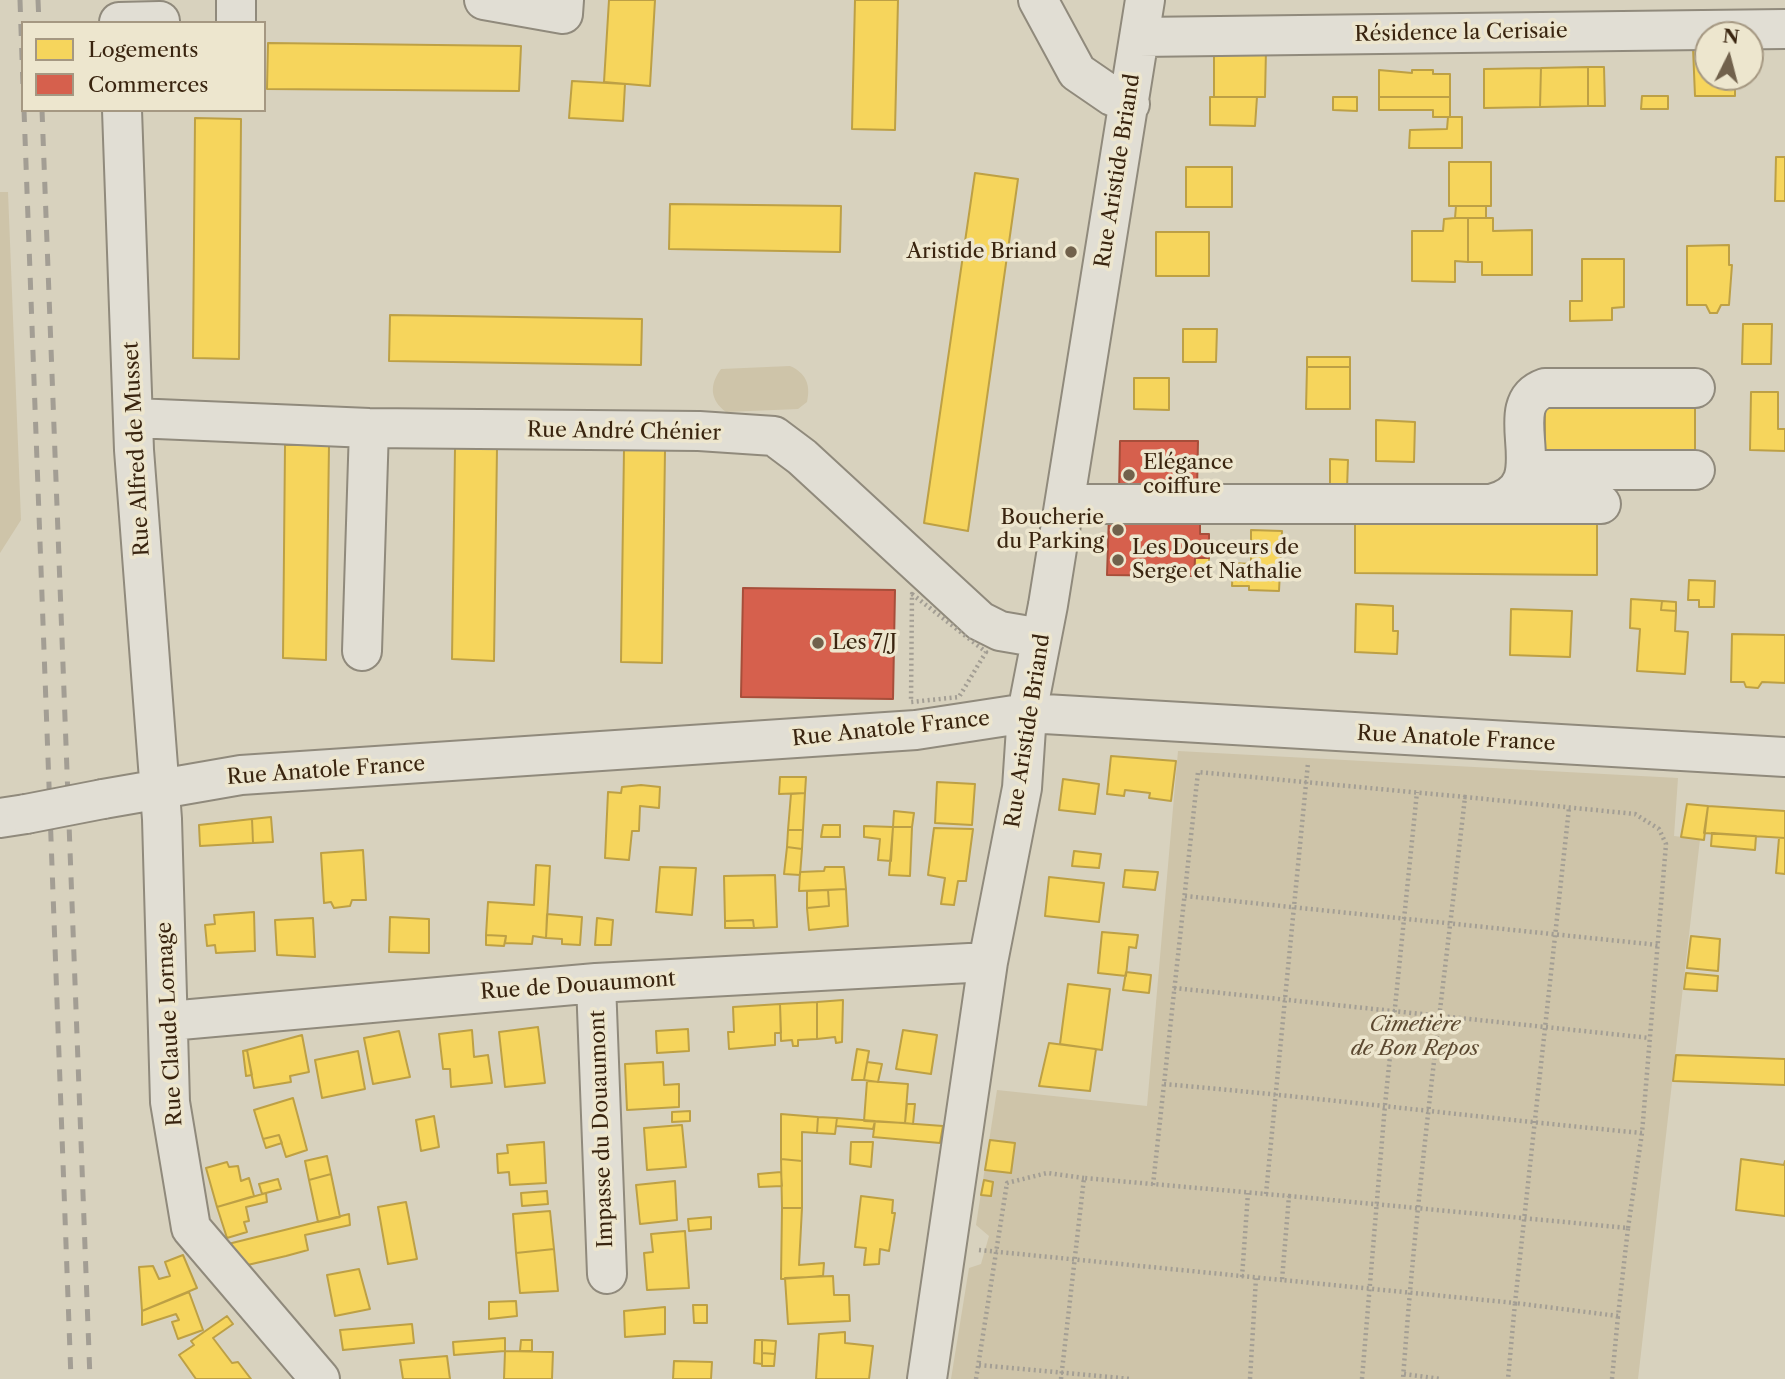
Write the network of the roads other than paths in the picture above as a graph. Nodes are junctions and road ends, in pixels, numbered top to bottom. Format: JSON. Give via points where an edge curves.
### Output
{"nodes":[{"id":1,"x":118,"y":0,"type":"edge"},
{"id":2,"x":236,"y":0,"type":"edge"},
{"id":3,"x":484,"y":0,"type":"edge"},
{"id":4,"x":564,"y":0,"type":"edge"},
{"id":5,"x":1038,"y":0,"type":"edge"},
{"id":6,"x":1145,"y":0,"type":"edge"},
{"id":7,"x":160,"y":15,"type":"edge"},
{"id":8,"x":119,"y":21,"type":"edge"},
{"id":9,"x":129,"y":21,"type":"edge"},
{"id":10,"x":236,"y":21,"type":"edge"},
{"id":11,"x":1784,"y":29,"type":"edge"},
{"id":12,"x":1139,"y":37,"type":"junction"},
{"id":13,"x":1130,"y":103,"type":"junction"},
{"id":14,"x":122,"y":112,"type":"edge"},
{"id":15,"x":1695,"y":387,"type":"dead end"},
{"id":16,"x":134,"y":418,"type":"junction"},
{"id":17,"x":369,"y":428,"type":"junction"},
{"id":18,"x":1527,"y":470,"type":"junction"},
{"id":19,"x":1695,"y":470,"type":"dead end"},
{"id":20,"x":1065,"y":504,"type":"junction"},
{"id":21,"x":1491,"y":504,"type":"junction"},
{"id":22,"x":1601,"y":504,"type":"dead end"},
{"id":23,"x":1041,"y":638,"type":"junction"},
{"id":24,"x":362,"y":651,"type":"dead end"},
{"id":25,"x":1027,"y":713,"type":"junction"},
{"id":26,"x":1785,"y":757,"type":"edge"},
{"id":27,"x":160,"y":787,"type":"junction"},
{"id":28,"x":13,"y":816,"type":"edge"},
{"id":29,"x":988,"y":962,"type":"junction"},
{"id":30,"x":597,"y":983,"type":"junction"},
{"id":31,"x":169,"y":1021,"type":"junction"},
{"id":32,"x":607,"y":1275,"type":"dead end"},
{"id":33,"x":320,"y":1379,"type":"edge"},
{"id":34,"x":926,"y":1379,"type":"edge"}],
"edges":[{"from":1,"to":8,"type":"street"},
{"from":2,"to":10,"type":"street"},
{"from":3,"to":4,"type":"street","via":[[563,14]]},
{"from":5,"to":13,"type":"street","via":[[1077,72]]},
{"from":6,"to":12,"type":"street","name":"Rue Aristide Briand"},
{"from":7,"to":9,"type":"street"},
{"from":11,"to":12,"type":"street","name":"Résidence la Cerisaie"},
{"from":12,"to":13,"type":"street","name":"Rue Aristide Briand"},
{"from":13,"to":20,"type":"street","name":"Rue Aristide Briand"},
{"from":14,"to":16,"type":"street","name":"Rue Alfred de Musset"},
{"from":15,"to":18,"type":"street","via":[[1536,391],[1524,412]]},
{"from":16,"to":17,"type":"street","name":"Rue André Chénier"},
{"from":16,"to":27,"type":"street","name":"Rue Alfred de Musset"},
{"from":17,"to":23,"type":"street","name":"Rue André Chénier","via":[[699,431],[774,436],[980,621],[1000,631]]},
{"from":17,"to":24,"type":"street"},
{"from":18,"to":19,"type":"street"},
{"from":18,"to":21,"type":"street","via":[[1518,490]]},
{"from":20,"to":21,"type":"street"},
{"from":20,"to":23,"type":"street","name":"Rue Aristide Briand"},
{"from":21,"to":22,"type":"street"},
{"from":23,"to":25,"type":"street","name":"Rue Aristide Briand"},
{"from":25,"to":26,"type":"street","name":"Rue Anatole France"},
{"from":25,"to":27,"type":"street","name":"Rue Anatole France","via":[[916,730],[242,775]]},
{"from":25,"to":29,"type":"street","name":"Rue Aristide Briand","via":[[1022,788]]},
{"from":27,"to":28,"type":"street","name":"Rue Anatole France","bridge":true},
{"from":27,"to":31,"type":"street","name":"Rue Claude Lornage"},
{"from":29,"to":30,"type":"street","name":"Rue de Douaumont"},
{"from":29,"to":34,"type":"street","name":"Rue Aristide Briand"},
{"from":30,"to":31,"type":"street","name":"Rue de Douaumont"},
{"from":30,"to":32,"type":"street","name":"Impasse du Douaumont"},
{"from":31,"to":33,"type":"street","name":"Rue Claude Lornage","via":[[170,1102],[191,1228]]}]}
